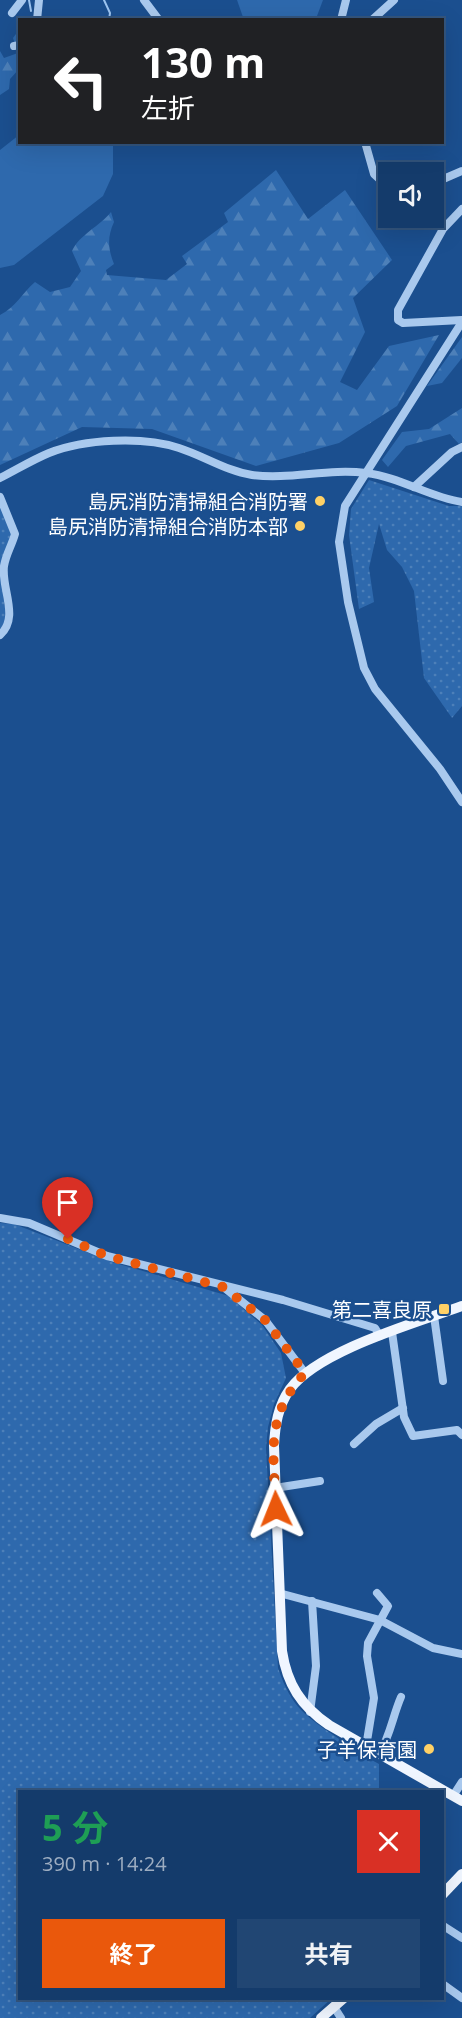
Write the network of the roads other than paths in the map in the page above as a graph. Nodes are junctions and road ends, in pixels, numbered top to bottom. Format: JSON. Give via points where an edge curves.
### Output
{"nodes":[{"id":1,"x":22,"y":0,"type":"edge"},
{"id":2,"x":39,"y":0,"type":"edge"},
{"id":3,"x":144,"y":0,"type":"edge"},
{"id":4,"x":346,"y":0,"type":"edge"},
{"id":5,"x":394,"y":0,"type":"edge"},
{"id":6,"x":12,"y":13,"type":"dead end"},
{"id":7,"x":37,"y":18,"type":"edge"},
{"id":8,"x":158,"y":18,"type":"edge"},
{"id":9,"x":341,"y":18,"type":"edge"},
{"id":10,"x":374,"y":18,"type":"edge"},
{"id":11,"x":365,"y":144,"type":"edge"},
{"id":12,"x":462,"y":171,"type":"edge"},
{"id":13,"x":378,"y":178,"type":"edge"},
{"id":14,"x":444,"y":179,"type":"edge"},
{"id":15,"x":462,"y":209,"type":"edge"},
{"id":16,"x":462,"y":321,"type":"edge"},
{"id":17,"x":462,"y":447,"type":"edge"},
{"id":18,"x":364,"y":472,"type":"junction"},
{"id":19,"x":0,"y":478,"type":"edge"},
{"id":20,"x":414,"y":487,"type":"junction"},
{"id":21,"x":0,"y":497,"type":"edge"},
{"id":22,"x":462,"y":502,"type":"edge"},
{"id":23,"x":0,"y":635,"type":"edge"},
{"id":24,"x":462,"y":802,"type":"edge"},
{"id":25,"x":0,"y":1218,"type":"edge"},
{"id":26,"x":223,"y":1287,"type":"junction"},
{"id":27,"x":462,"y":1308,"type":"edge"},
{"id":28,"x":434,"y":1316,"type":"junction"},
{"id":29,"x":392,"y":1332,"type":"junction"},
{"id":30,"x":380,"y":1336,"type":"junction"},
{"id":31,"x":305,"y":1373,"type":"junction"},
{"id":32,"x":443,"y":1381,"type":"dead end"},
{"id":33,"x":403,"y":1408,"type":"junction"},
{"id":34,"x":462,"y":1436,"type":"edge"},
{"id":35,"x":354,"y":1444,"type":"dead end"},
{"id":36,"x":320,"y":1481,"type":"dead end"},
{"id":37,"x":275,"y":1488,"type":"junction"},
{"id":38,"x":279,"y":1593,"type":"junction"},
{"id":39,"x":377,"y":1593,"type":"dead end"},
{"id":40,"x":312,"y":1601,"type":"junction"},
{"id":41,"x":380,"y":1620,"type":"junction"},
{"id":42,"x":462,"y":1654,"type":"edge"},
{"id":43,"x":401,"y":1697,"type":"dead end"},
{"id":44,"x":310,"y":1712,"type":"junction"},
{"id":45,"x":366,"y":1747,"type":"junction"},
{"id":46,"x":379,"y":1754,"type":"junction"},
{"id":47,"x":462,"y":1782,"type":"edge"},
{"id":48,"x":442,"y":1790,"type":"edge"},
{"id":49,"x":444,"y":1791,"type":"edge"},
{"id":50,"x":459,"y":1800,"type":"edge"},
{"id":51,"x":462,"y":1874,"type":"edge"},
{"id":52,"x":444,"y":1893,"type":"edge"},
{"id":53,"x":444,"y":1926,"type":"edge"},
{"id":54,"x":462,"y":1938,"type":"edge"},
{"id":55,"x":444,"y":1985,"type":"edge"},
{"id":56,"x":462,"y":1998,"type":"edge"},
{"id":57,"x":342,"y":2000,"type":"edge"},
{"id":58,"x":334,"y":2007,"type":"junction"},
{"id":59,"x":321,"y":2018,"type":"edge"},
{"id":60,"x":341,"y":2018,"type":"edge"}],
"edges":[{"from":1,"to":6,"type":"street"},
{"from":2,"to":7,"type":"street"},
{"from":3,"to":8,"type":"street"},
{"from":4,"to":9,"type":"street"},
{"from":5,"to":10,"type":"street"},
{"from":11,"to":13,"type":"street"},
{"from":12,"to":14,"type":"street"},
{"from":15,"to":16,"type":"street","via":[[443,229],[398,310],[398,320],[403,323]]},
{"from":16,"to":18,"type":"street"},
{"from":17,"to":20,"type":"street"},
{"from":18,"to":19,"type":"street","via":[[252,475],[164,443],[131,440],[60,449]]},
{"from":18,"to":20,"type":"street"},
{"from":18,"to":24,"type":"street","via":[[345,506],[339,542],[364,668],[375,689]]},
{"from":20,"to":22,"type":"street","via":[[442,499]]},
{"from":21,"to":23,"type":"street","via":[[15,534],[4,568],[9,624]]},
{"from":25,"to":26,"type":"street","via":[[29,1223],[107,1256]]},
{"from":26,"to":30,"type":"street","via":[[283,1300],[375,1328]]},
{"from":26,"to":31,"type":"street","via":[[265,1320]]},
{"from":27,"to":28,"type":"main road"},
{"from":28,"to":29,"type":"main road"},
{"from":28,"to":32,"type":"street"},
{"from":29,"to":30,"type":"main road"},
{"from":29,"to":33,"type":"street"},
{"from":30,"to":31,"type":"main road"},
{"from":31,"to":37,"type":"main road","via":[[290,1389],[275,1424]]},
{"from":33,"to":34,"type":"street","via":[[413,1436],[458,1430]]},
{"from":33,"to":35,"type":"street","via":[[376,1424]]},
{"from":36,"to":37,"type":"street"},
{"from":37,"to":38,"type":"main road"},
{"from":38,"to":40,"type":"street"},
{"from":38,"to":44,"type":"main road","via":[[284,1666],[295,1694]]},
{"from":39,"to":41,"type":"street","via":[[388,1606]]},
{"from":40,"to":41,"type":"street"},
{"from":40,"to":44,"type":"street","via":[[316,1666]]},
{"from":41,"to":42,"type":"street","via":[[433,1648]]},
{"from":41,"to":45,"type":"street","via":[[368,1642],[366,1656],[374,1698]]},
{"from":43,"to":46,"type":"street"},
{"from":44,"to":45,"type":"main road"},
{"from":45,"to":46,"type":"main road"},
{"from":46,"to":48,"type":"main road"},
{"from":47,"to":50,"type":"street"},
{"from":49,"to":50,"type":"main road"},
{"from":51,"to":52,"type":"main road"},
{"from":53,"to":54,"type":"street"},
{"from":55,"to":56,"type":"street"},
{"from":57,"to":58,"type":"main road"},
{"from":58,"to":59,"type":"main road"},
{"from":58,"to":60,"type":"street"}]}
